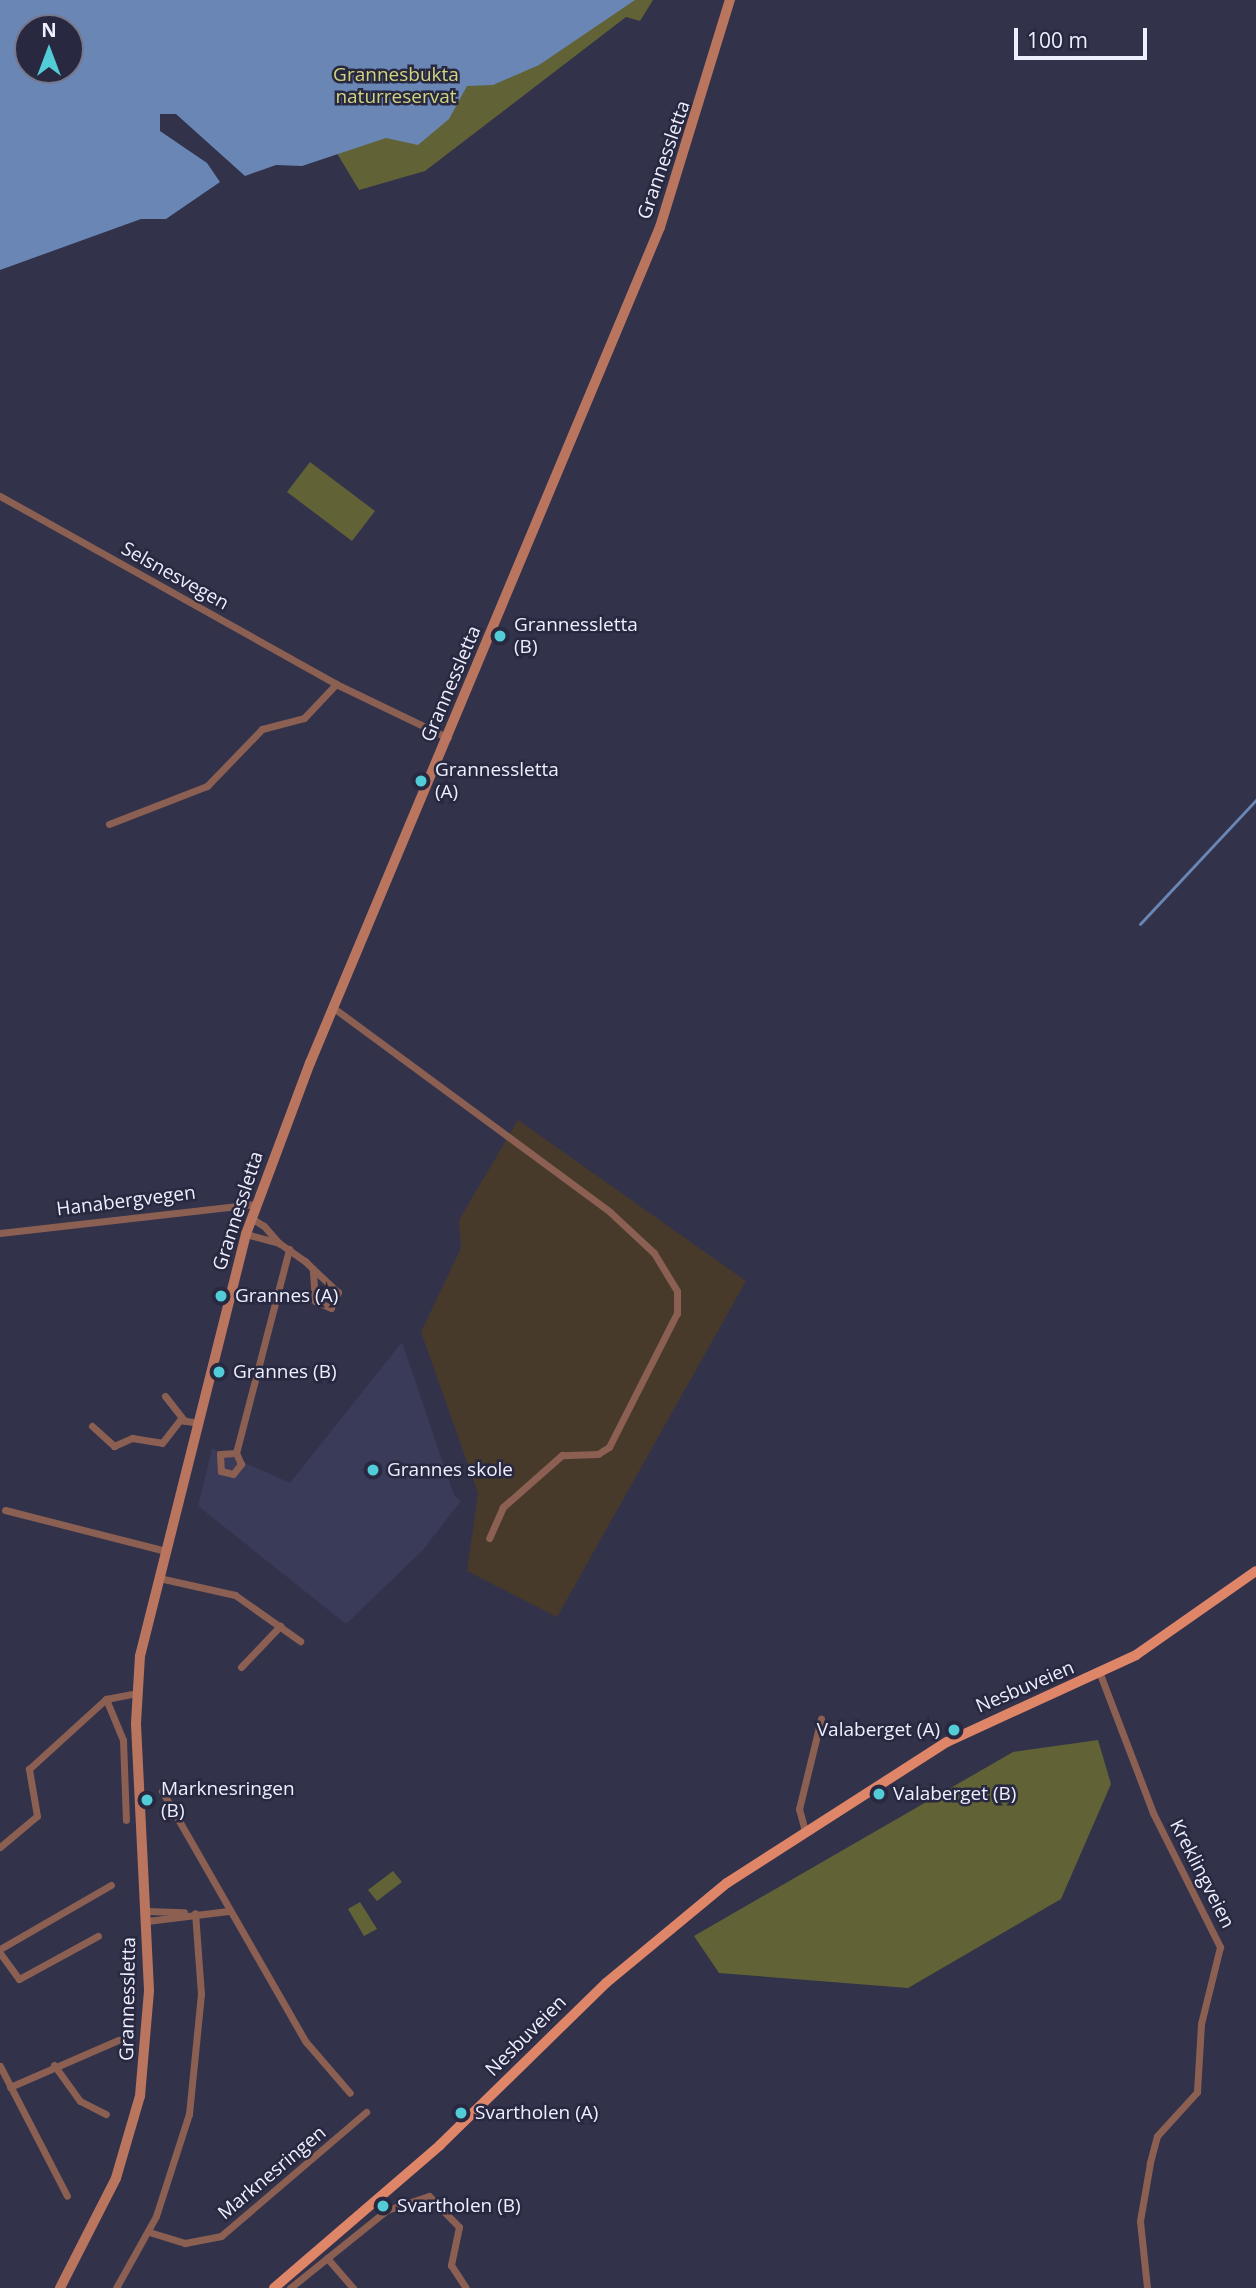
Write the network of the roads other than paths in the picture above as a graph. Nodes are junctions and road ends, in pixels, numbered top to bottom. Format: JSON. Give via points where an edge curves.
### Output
{"nodes":[{"id":1,"x":730,"y":0,"type":"edge"},
{"id":2,"x":0,"y":496,"type":"edge"},
{"id":3,"x":335,"y":684,"type":"junction"},
{"id":4,"x":448,"y":738,"type":"junction"},
{"id":5,"x":109,"y":824,"type":"dead end"},
{"id":6,"x":335,"y":1009,"type":"junction"},
{"id":7,"x":256,"y":1204,"type":"junction"},
{"id":8,"x":251,"y":1218,"type":"junction"},
{"id":9,"x":0,"y":1233,"type":"edge"},
{"id":10,"x":246,"y":1234,"type":"junction"},
{"id":11,"x":279,"y":1243,"type":"junction"},
{"id":12,"x":289,"y":1250,"type":"junction"},
{"id":13,"x":313,"y":1269,"type":"junction"},
{"id":14,"x":165,"y":1396,"type":"dead end"},
{"id":15,"x":184,"y":1420,"type":"junction"},
{"id":16,"x":198,"y":1423,"type":"junction"},
{"id":17,"x":92,"y":1426,"type":"dead end"},
{"id":18,"x":236,"y":1452,"type":"dead end"},
{"id":19,"x":5,"y":1510,"type":"dead end"},
{"id":20,"x":489,"y":1538,"type":"dead end"},
{"id":21,"x":166,"y":1551,"type":"junction"},
{"id":22,"x":1256,"y":1572,"type":"edge"},
{"id":23,"x":159,"y":1578,"type":"junction"},
{"id":24,"x":280,"y":1626,"type":"junction"},
{"id":25,"x":300,"y":1641,"type":"dead end"},
{"id":26,"x":241,"y":1667,"type":"dead end"},
{"id":27,"x":1100,"y":1674,"type":"junction"},
{"id":28,"x":136,"y":1693,"type":"junction"},
{"id":29,"x":106,"y":1699,"type":"junction"},
{"id":30,"x":821,"y":1719,"type":"dead end"},
{"id":31,"x":162,"y":1791,"type":"dead end"},
{"id":32,"x":125,"y":1820,"type":"dead end"},
{"id":33,"x":805,"y":1831,"type":"junction"},
{"id":34,"x":0,"y":1847,"type":"edge"},
{"id":35,"x":110,"y":1885,"type":"dead end"},
{"id":36,"x":228,"y":1911,"type":"junction"},
{"id":37,"x":195,"y":1913,"type":"junction"},
{"id":38,"x":147,"y":1916,"type":"junction"},
{"id":39,"x":98,"y":1936,"type":"dead end"},
{"id":40,"x":0,"y":1951,"type":"edge"},
{"id":41,"x":118,"y":2040,"type":"dead end"},
{"id":42,"x":54,"y":2065,"type":"junction"},
{"id":43,"x":0,"y":2066,"type":"edge"},
{"id":44,"x":10,"y":2087,"type":"junction"},
{"id":45,"x":351,"y":2093,"type":"dead end"},
{"id":46,"x":366,"y":2112,"type":"dead end"},
{"id":47,"x":106,"y":2114,"type":"dead end"},
{"id":48,"x":67,"y":2196,"type":"dead end"},
{"id":49,"x":149,"y":2232,"type":"junction"},
{"id":50,"x":327,"y":2258,"type":"junction"},
{"id":51,"x":282,"y":2285,"type":"edge"},
{"id":52,"x":60,"y":2288,"type":"edge"},
{"id":53,"x":116,"y":2288,"type":"edge"},
{"id":54,"x":268,"y":2288,"type":"edge"},
{"id":55,"x":353,"y":2288,"type":"edge"},
{"id":56,"x":467,"y":2288,"type":"edge"},
{"id":57,"x":1147,"y":2288,"type":"edge"}],
"edges":[{"from":1,"to":4,"type":"main road","name":"Grannessletta","via":[[660,227]]},
{"from":2,"to":3,"type":"street","name":"Selsnesvegen"},
{"from":3,"to":4,"type":"street","name":"Selsnesvegen"},
{"from":3,"to":5,"type":"street","via":[[303,718],[262,729],[207,786]]},
{"from":4,"to":6,"type":"main road","name":"Grannessletta"},
{"from":6,"to":7,"type":"main road","name":"Grannessletta"},
{"from":6,"to":20,"type":"street","via":[[618,1219],[654,1253],[677,1291],[677,1313],[608,1447],[598,1454],[562,1455],[503,1507]]},
{"from":7,"to":8,"type":"main road","name":"Grannessletta"},
{"from":7,"to":9,"type":"street","name":"Hanabergvegen"},
{"from":8,"to":10,"type":"main road","name":"Grannessletta"},
{"from":8,"to":11,"type":"street"},
{"from":10,"to":11,"type":"street"},
{"from":10,"to":16,"type":"main road","name":"Grannessletta"},
{"from":11,"to":12,"type":"street"},
{"from":12,"to":13,"type":"street"},
{"from":12,"to":18,"type":"street"},
{"from":13,"to":13,"type":"street","via":[[315,1301],[331,1308],[338,1292]]},
{"from":14,"to":15,"type":"street"},
{"from":15,"to":16,"type":"street"},
{"from":15,"to":17,"type":"street","via":[[156,1444],[132,1438],[114,1446]]},
{"from":16,"to":21,"type":"main road","name":"Grannessletta"},
{"from":19,"to":21,"type":"street"},
{"from":21,"to":23,"type":"main road","name":"Grannessletta"},
{"from":22,"to":27,"type":"main road","name":"Nesbuveien"},
{"from":23,"to":24,"type":"street","via":[[235,1595]]},
{"from":23,"to":28,"type":"main road","name":"Grannessletta"},
{"from":24,"to":25,"type":"street"},
{"from":24,"to":26,"type":"street"},
{"from":27,"to":33,"type":"main road","name":"Nesbuveien","via":[[958,1737]]},
{"from":27,"to":57,"type":"street","name":"Kreklingveien","via":[[1153,1813],[1220,1947],[1201,2024],[1197,2092],[1157,2136],[1150,2163],[1140,2221]]},
{"from":28,"to":29,"type":"street"},
{"from":28,"to":38,"type":"main road","name":"Grannessletta"},
{"from":29,"to":32,"type":"street","via":[[123,1740]]},
{"from":29,"to":34,"type":"street","via":[[29,1769],[37,1816]]},
{"from":30,"to":33,"type":"street","via":[[799,1809]]},
{"from":31,"to":36,"type":"street"},
{"from":33,"to":51,"type":"main road","name":"Nesbuveien","via":[[632,1959],[433,2152]]},
{"from":35,"to":40,"type":"street"},
{"from":36,"to":37,"type":"street"},
{"from":36,"to":45,"type":"street","via":[[306,2042]]},
{"from":37,"to":38,"type":"street"},
{"from":37,"to":49,"type":"street","via":[[201,1994],[196,2069],[180,2153]]},
{"from":38,"to":52,"type":"main road","name":"Grannessletta","via":[[149,2032],[140,2096],[116,2178]]},
{"from":39,"to":40,"type":"street","via":[[19,1979]]},
{"from":41,"to":42,"type":"street"},
{"from":42,"to":44,"type":"street"},
{"from":42,"to":47,"type":"street","via":[[80,2101]]},
{"from":43,"to":44,"type":"street"},
{"from":44,"to":48,"type":"street"},
{"from":46,"to":49,"type":"street","name":"Marknesringen","via":[[221,2236],[185,2243]]},
{"from":49,"to":53,"type":"street"},
{"from":50,"to":51,"type":"street"},
{"from":50,"to":55,"type":"street"},
{"from":50,"to":56,"type":"street","via":[[387,2210],[433,2196],[459,2227],[451,2265]]},
{"from":51,"to":54,"type":"main road","name":"Nesbuveien"}]}
